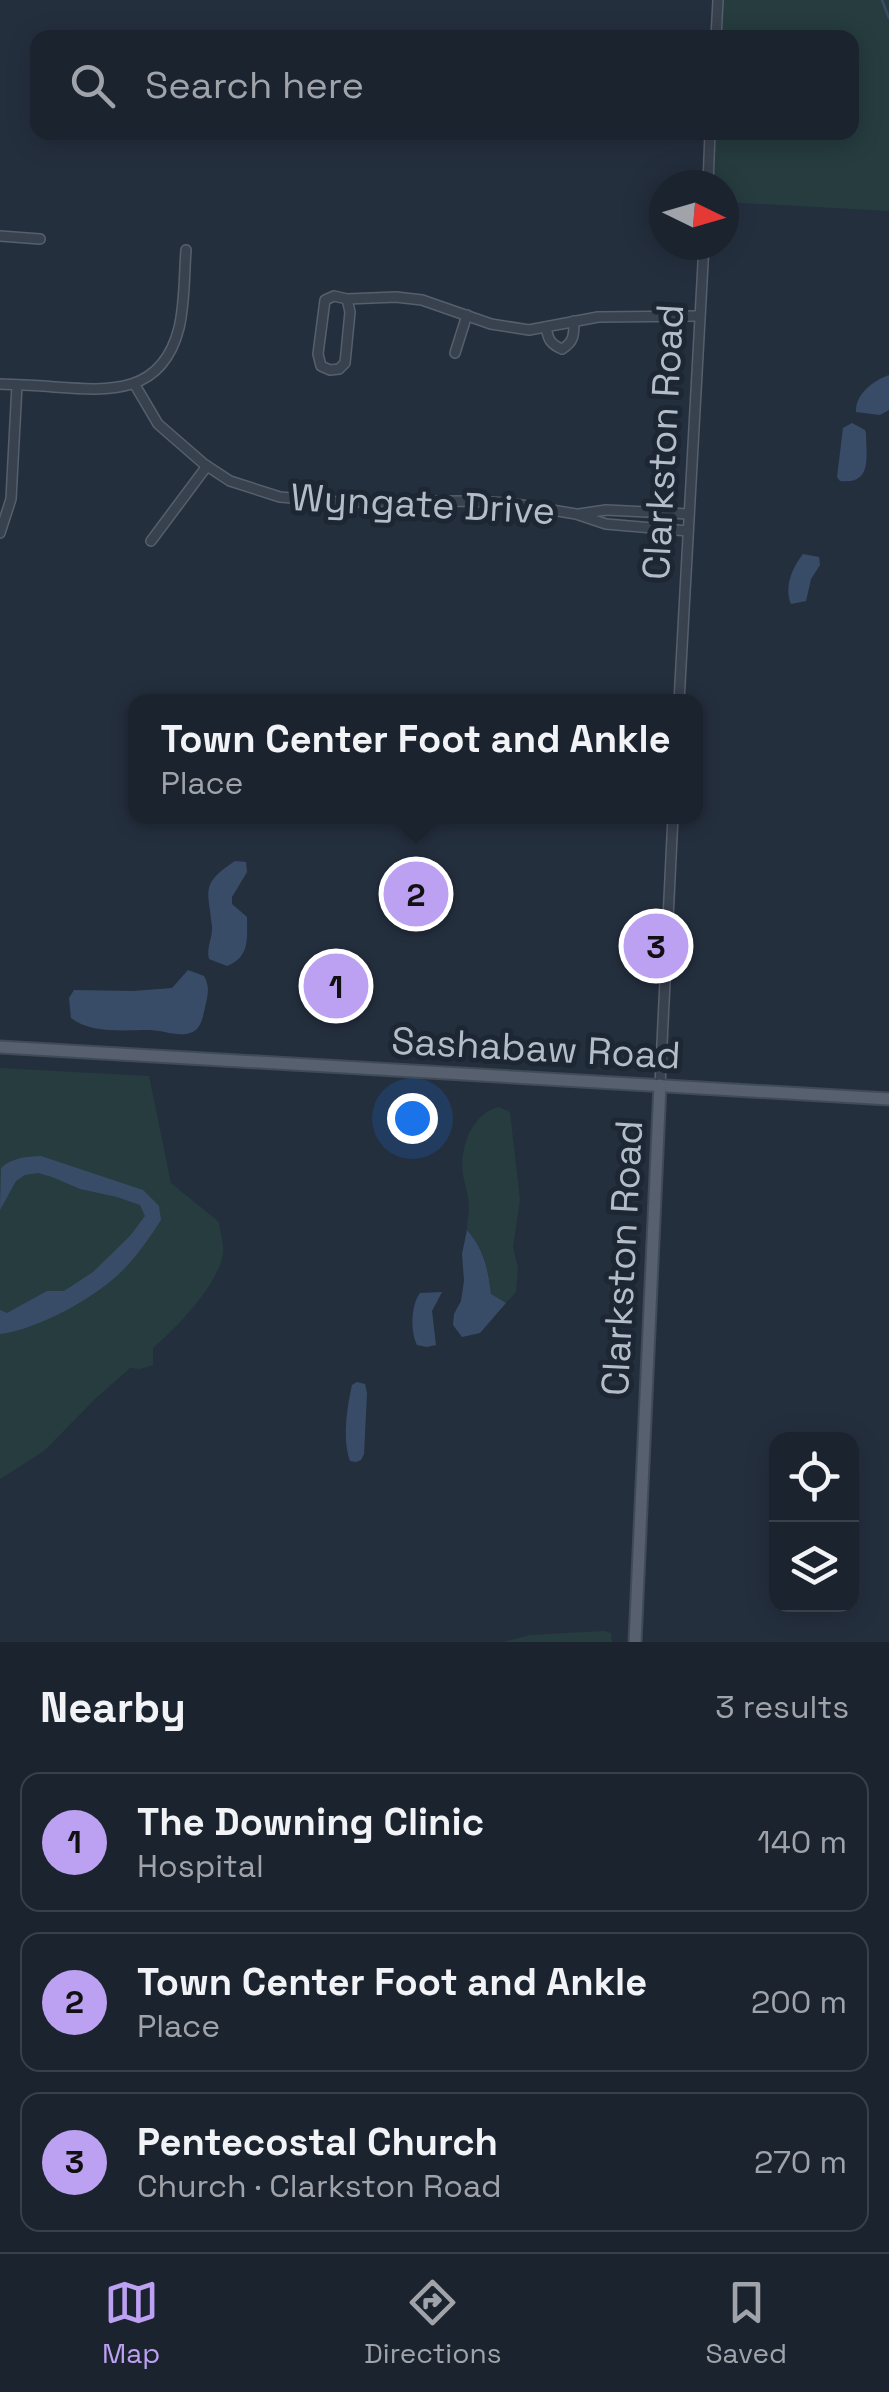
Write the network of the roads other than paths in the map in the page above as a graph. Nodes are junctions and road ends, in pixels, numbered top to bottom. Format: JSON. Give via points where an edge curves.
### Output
{"nodes":[{"id":1,"x":718,"y":0,"type":"edge"},
{"id":2,"x":716,"y":30,"type":"edge"},
{"id":3,"x":710,"y":140,"type":"edge"},
{"id":4,"x":709,"y":170,"type":"edge"},
{"id":5,"x":0,"y":236,"type":"edge"},
{"id":6,"x":40,"y":239,"type":"dead end"},
{"id":7,"x":186,"y":250,"type":"dead end"},
{"id":8,"x":703,"y":260,"type":"edge"},
{"id":9,"x":348,"y":299,"type":"junction"},
{"id":10,"x":467,"y":316,"type":"junction"},
{"id":11,"x":700,"y":316,"type":"junction"},
{"id":12,"x":574,"y":321,"type":"junction"},
{"id":13,"x":546,"y":326,"type":"junction"},
{"id":14,"x":456,"y":352,"type":"dead end"},
{"id":15,"x":0,"y":384,"type":"edge"},
{"id":16,"x":17,"y":385,"type":"junction"},
{"id":17,"x":134,"y":385,"type":"junction"},
{"id":18,"x":207,"y":466,"type":"junction"},
{"id":19,"x":576,"y":514,"type":"junction"},
{"id":20,"x":689,"y":514,"type":"junction"},
{"id":21,"x":688,"y":531,"type":"junction"},
{"id":22,"x":0,"y":533,"type":"edge"},
{"id":23,"x":150,"y":541,"type":"dead end"},
{"id":24,"x":679,"y":694,"type":"edge"},
{"id":25,"x":673,"y":824,"type":"edge"},
{"id":26,"x":0,"y":1047,"type":"edge"},
{"id":27,"x":660,"y":1086,"type":"junction"},
{"id":28,"x":889,"y":1099,"type":"edge"},
{"id":29,"x":635,"y":1642,"type":"edge"}],
"edges":[{"from":1,"to":2,"type":"street"},
{"from":3,"to":4,"type":"street"},
{"from":5,"to":6,"type":"street"},
{"from":7,"to":17,"type":"street","via":[[172,349]]},
{"from":8,"to":11,"type":"street","name":"Clarkston Road"},
{"from":9,"to":9,"type":"street","via":[[325,300],[318,354],[330,370],[346,363]]},
{"from":9,"to":10,"type":"street","via":[[422,300]]},
{"from":10,"to":13,"type":"street","via":[[529,330]]},
{"from":10,"to":14,"type":"street"},
{"from":11,"to":12,"type":"street"},
{"from":11,"to":20,"type":"street","name":"Clarkston Road"},
{"from":12,"to":13,"type":"street"},
{"from":12,"to":13,"type":"street","via":[[574,337],[562,350],[548,340]]},
{"from":15,"to":16,"type":"street"},
{"from":16,"to":17,"type":"street"},
{"from":16,"to":22,"type":"street","via":[[11,499]]},
{"from":17,"to":18,"type":"street","name":"Wyngate Drive","via":[[158,424]]},
{"from":18,"to":19,"type":"street","name":"Wyngate Drive","via":[[250,489],[294,500],[488,502]]},
{"from":18,"to":23,"type":"street"},
{"from":19,"to":20,"type":"street","name":"Wyngate Drive"},
{"from":19,"to":21,"type":"street","name":"Wyngate Drive","via":[[606,524]]},
{"from":20,"to":21,"type":"street","name":"Clarkston Road"},
{"from":21,"to":24,"type":"street","name":"Clarkston Road"},
{"from":25,"to":27,"type":"street","name":"Clarkston Road"},
{"from":26,"to":27,"type":"main road","name":"Sashabaw Road"},
{"from":27,"to":28,"type":"main road","name":"Sashabaw Road"},
{"from":27,"to":29,"type":"main road","name":"Clarkston Road"}]}
